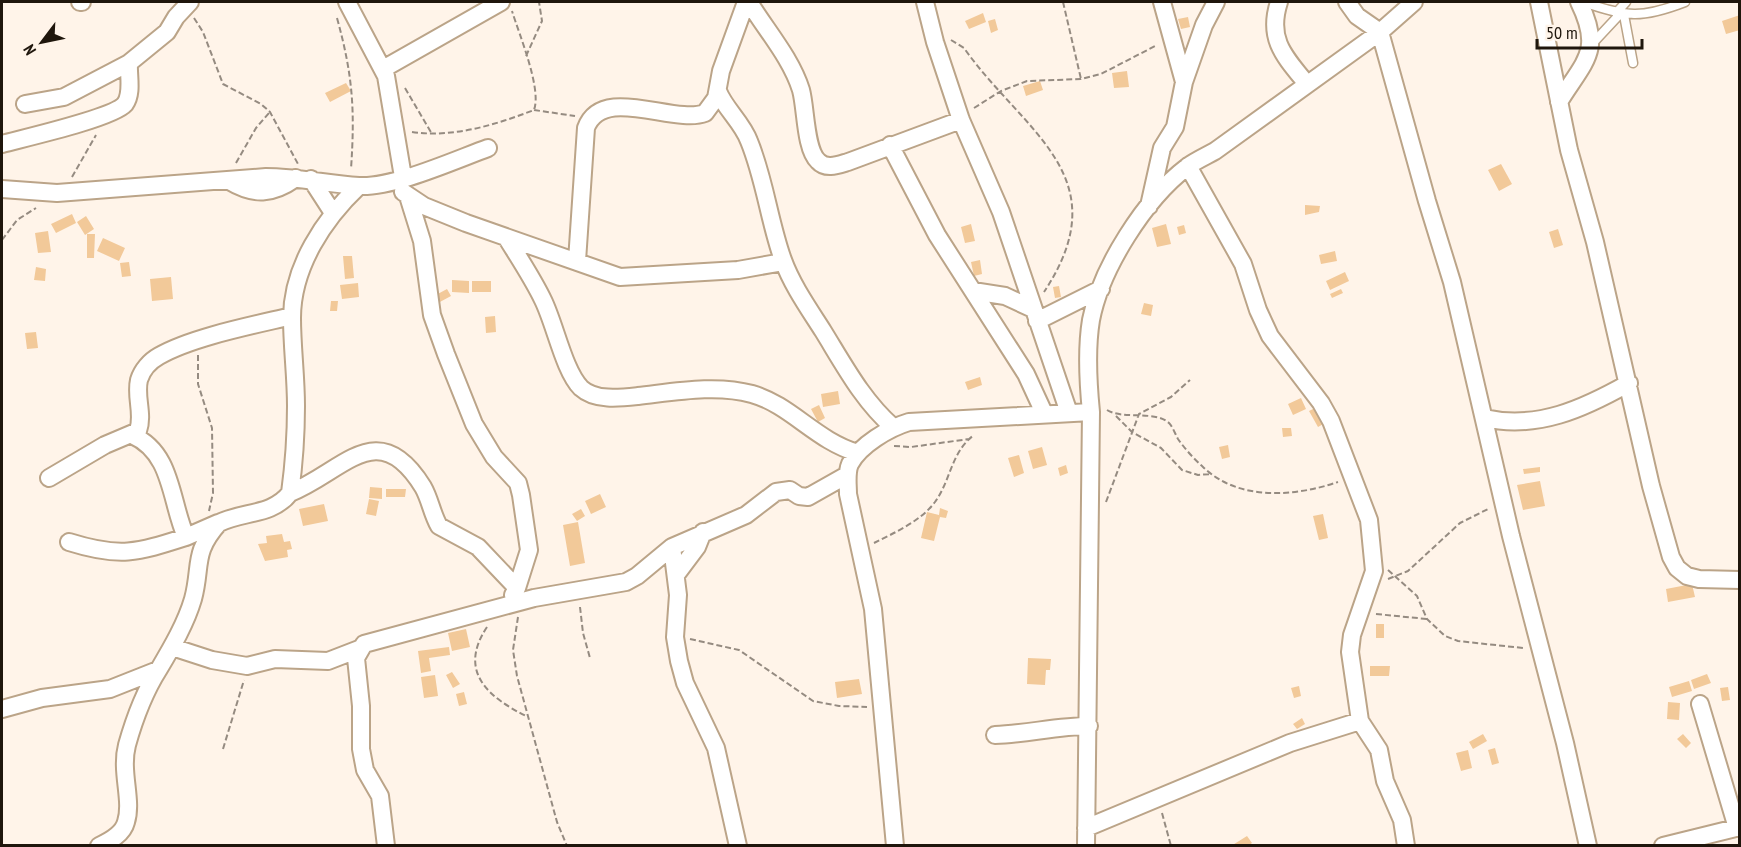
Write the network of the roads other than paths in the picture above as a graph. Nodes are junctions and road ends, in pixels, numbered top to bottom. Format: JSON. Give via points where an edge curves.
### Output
{"nodes":[{"id":1,"x":501,"y":2,"type":"edge"},
{"id":2,"x":748,"y":2,"type":"edge"},
{"id":3,"x":925,"y":2,"type":"edge"},
{"id":4,"x":1162,"y":2,"type":"edge"},
{"id":5,"x":1216,"y":2,"type":"edge"},
{"id":6,"x":1279,"y":2,"type":"edge"},
{"id":7,"x":1347,"y":2,"type":"edge"},
{"id":8,"x":1414,"y":2,"type":"edge"},
{"id":9,"x":1539,"y":2,"type":"edge"},
{"id":10,"x":1581,"y":2,"type":"edge"},
{"id":11,"x":1626,"y":2,"type":"edge"},
{"id":12,"x":1685,"y":2,"type":"edge"},
{"id":13,"x":187,"y":4,"type":"edge"},
{"id":14,"x":341,"y":6,"type":"edge"},
{"id":15,"x":1620,"y":14,"type":"junction"},
{"id":16,"x":1380,"y":32,"type":"junction"},
{"id":17,"x":157,"y":41,"type":"junction"},
{"id":18,"x":1592,"y":44,"type":"junction"},
{"id":19,"x":129,"y":63,"type":"junction"},
{"id":20,"x":1633,"y":63,"type":"dead end"},
{"id":21,"x":385,"y":73,"type":"junction"},
{"id":22,"x":1184,"y":82,"type":"junction"},
{"id":23,"x":1307,"y":84,"type":"junction"},
{"id":24,"x":718,"y":91,"type":"junction"},
{"id":25,"x":129,"y":94,"type":"junction"},
{"id":26,"x":1559,"y":102,"type":"junction"},
{"id":27,"x":25,"y":104,"type":"dead end"},
{"id":28,"x":961,"y":120,"type":"junction"},
{"id":29,"x":2,"y":144,"type":"edge"},
{"id":30,"x":890,"y":145,"type":"junction"},
{"id":31,"x":488,"y":148,"type":"dead end"},
{"id":32,"x":1188,"y":166,"type":"junction"},
{"id":33,"x":304,"y":178,"type":"junction"},
{"id":34,"x":395,"y":179,"type":"junction"},
{"id":35,"x":355,"y":185,"type":"junction"},
{"id":36,"x":2,"y":189,"type":"edge"},
{"id":37,"x":408,"y":196,"type":"junction"},
{"id":38,"x":1149,"y":207,"type":"junction"},
{"id":39,"x":333,"y":213,"type":"junction"},
{"id":40,"x":506,"y":237,"type":"junction"},
{"id":41,"x":577,"y":261,"type":"junction"},
{"id":42,"x":783,"y":262,"type":"junction"},
{"id":43,"x":1101,"y":289,"type":"junction"},
{"id":44,"x":973,"y":291,"type":"junction"},
{"id":45,"x":1035,"y":315,"type":"junction"},
{"id":46,"x":292,"y":316,"type":"junction"},
{"id":47,"x":1629,"y":384,"type":"junction"},
{"id":48,"x":1090,"y":405,"type":"junction"},
{"id":49,"x":1044,"y":413,"type":"junction"},
{"id":50,"x":1069,"y":413,"type":"junction"},
{"id":51,"x":1484,"y":418,"type":"junction"},
{"id":52,"x":893,"y":427,"type":"junction"},
{"id":53,"x":132,"y":435,"type":"junction"},
{"id":54,"x":858,"y":453,"type":"junction"},
{"id":55,"x":847,"y":475,"type":"junction"},
{"id":56,"x":49,"y":478,"type":"dead end"},
{"id":57,"x":290,"y":493,"type":"junction"},
{"id":58,"x":212,"y":526,"type":"junction"},
{"id":59,"x":703,"y":532,"type":"junction"},
{"id":60,"x":186,"y":537,"type":"junction"},
{"id":61,"x":69,"y":542,"type":"dead end"},
{"id":62,"x":672,"y":547,"type":"junction"},
{"id":63,"x":676,"y":575,"type":"junction"},
{"id":64,"x":1740,"y":580,"type":"edge"},
{"id":65,"x":513,"y":600,"type":"junction"},
{"id":66,"x":172,"y":647,"type":"junction"},
{"id":67,"x":359,"y":649,"type":"junction"},
{"id":68,"x":158,"y":670,"type":"junction"},
{"id":69,"x":1700,"y":704,"type":"dead end"},
{"id":70,"x":2,"y":709,"type":"edge"},
{"id":71,"x":1360,"y":721,"type":"junction"},
{"id":72,"x":1089,"y":726,"type":"junction"},
{"id":73,"x":994,"y":735,"type":"dead end"},
{"id":74,"x":1738,"y":827,"type":"edge"},
{"id":75,"x":1086,"y":828,"type":"junction"},
{"id":76,"x":99,"y":846,"type":"edge"},
{"id":77,"x":386,"y":846,"type":"edge"},
{"id":78,"x":738,"y":846,"type":"edge"},
{"id":79,"x":895,"y":846,"type":"edge"},
{"id":80,"x":1086,"y":846,"type":"edge"},
{"id":81,"x":1406,"y":846,"type":"edge"},
{"id":82,"x":1588,"y":846,"type":"edge"},
{"id":83,"x":1663,"y":846,"type":"edge"}],
"edges":[{"from":1,"to":21,"type":"street"},
{"from":2,"to":24,"type":"street","via":[[720,71]]},
{"from":2,"to":30,"type":"street","via":[[795,74],[805,103],[809,143],[817,161],[836,165]]},
{"from":3,"to":28,"type":"street"},
{"from":4,"to":22,"type":"street"},
{"from":5,"to":22,"type":"street"},
{"from":6,"to":23,"type":"street","via":[[1273,21],[1275,35],[1282,52]]},
{"from":7,"to":16,"type":"street"},
{"from":8,"to":16,"type":"street"},
{"from":9,"to":26,"type":"street"},
{"from":10,"to":15,"type":"lane"},
{"from":10,"to":18,"type":"street"},
{"from":11,"to":15,"type":"lane"},
{"from":12,"to":15,"type":"lane","via":[[1655,13]]},
{"from":13,"to":17,"type":"street"},
{"from":14,"to":21,"type":"street"},
{"from":15,"to":18,"type":"lane"},
{"from":15,"to":20,"type":"lane"},
{"from":16,"to":23,"type":"street"},
{"from":16,"to":51,"type":"street","via":[[1452,282]]},
{"from":17,"to":19,"type":"street"},
{"from":17,"to":25,"type":"street"},
{"from":18,"to":26,"type":"street","via":[[1587,59]]},
{"from":19,"to":25,"type":"street"},
{"from":19,"to":27,"type":"street","via":[[64,97]]},
{"from":21,"to":34,"type":"street","via":[[397,129]]},
{"from":22,"to":38,"type":"street","via":[[1174,127],[1159,159]]},
{"from":23,"to":32,"type":"street","via":[[1215,152]]},
{"from":24,"to":41,"type":"street","via":[[711,108],[700,115],[629,108],[596,112],[590,118],[586,128]]},
{"from":24,"to":42,"type":"street","via":[[749,141]]},
{"from":25,"to":29,"type":"street","via":[[124,105],[107,115]]},
{"from":26,"to":47,"type":"street"},
{"from":28,"to":30,"type":"street"},
{"from":28,"to":45,"type":"street","via":[[1001,212]]},
{"from":30,"to":44,"type":"street","via":[[937,235]]},
{"from":31,"to":34,"type":"street"},
{"from":32,"to":38,"type":"street"},
{"from":32,"to":71,"type":"street","via":[[1243,264],[1270,336],[1321,403],[1354,476],[1372,530],[1374,571],[1350,652]]},
{"from":33,"to":35,"type":"street"},
{"from":33,"to":36,"type":"street","via":[[57,193]]},
{"from":33,"to":39,"type":"street"},
{"from":34,"to":35,"type":"street"},
{"from":34,"to":37,"type":"street"},
{"from":35,"to":39,"type":"street"},
{"from":37,"to":40,"type":"street","via":[[439,213]]},
{"from":37,"to":65,"type":"street","via":[[422,241],[432,315],[446,354],[474,424],[494,457],[518,483],[529,550]]},
{"from":38,"to":43,"type":"street","via":[[1124,240]]},
{"from":39,"to":46,"type":"street","via":[[304,264]]},
{"from":40,"to":41,"type":"street"},
{"from":40,"to":54,"type":"street","via":[[542,298],[571,375],[582,389],[613,398],[699,390],[752,394],[840,448]]},
{"from":41,"to":42,"type":"street","via":[[620,277],[738,270]]},
{"from":42,"to":52,"type":"street","via":[[851,376],[880,416]]},
{"from":43,"to":45,"type":"street"},
{"from":43,"to":48,"type":"street","via":[[1091,320]]},
{"from":44,"to":45,"type":"street","via":[[1005,296]]},
{"from":44,"to":49,"type":"street","via":[[1026,375]]},
{"from":45,"to":50,"type":"street"},
{"from":46,"to":53,"type":"street","via":[[157,357],[139,381],[140,423]]},
{"from":46,"to":57,"type":"street","via":[[296,423]]},
{"from":47,"to":51,"type":"street","via":[[1563,415],[1507,423]]},
{"from":47,"to":64,"type":"street","via":[[1664,536],[1677,568],[1699,579]]},
{"from":48,"to":50,"type":"street"},
{"from":48,"to":72,"type":"street"},
{"from":49,"to":50,"type":"street"},
{"from":49,"to":52,"type":"street","via":[[925,420]]},
{"from":51,"to":82,"type":"street"},
{"from":52,"to":54,"type":"street"},
{"from":53,"to":56,"type":"street","via":[[116,439]]},
{"from":53,"to":60,"type":"street","via":[[150,446],[164,464]]},
{"from":54,"to":55,"type":"street"},
{"from":55,"to":59,"type":"street","via":[[808,496],[790,490],[776,492],[746,515]]},
{"from":55,"to":79,"type":"street","via":[[873,609]]},
{"from":57,"to":58,"type":"street","via":[[276,506]]},
{"from":57,"to":65,"type":"street","via":[[354,456],[368,450],[383,450],[424,488],[439,526],[478,547]]},
{"from":58,"to":60,"type":"street"},
{"from":58,"to":66,"type":"street","via":[[198,554],[193,600]]},
{"from":59,"to":62,"type":"street"},
{"from":59,"to":63,"type":"street","via":[[697,548]]},
{"from":60,"to":61,"type":"street","via":[[124,554]]},
{"from":62,"to":63,"type":"street"},
{"from":62,"to":65,"type":"street","via":[[626,582]]},
{"from":63,"to":78,"type":"street","via":[[679,604],[675,637],[684,683],[722,768]]},
{"from":65,"to":67,"type":"street","via":[[373,640]]},
{"from":66,"to":67,"type":"street","via":[[247,666],[275,659],[328,660]]},
{"from":66,"to":68,"type":"street"},
{"from":67,"to":77,"type":"street","via":[[356,658],[362,706],[362,760],[380,796]]},
{"from":68,"to":70,"type":"street","via":[[110,689],[42,698]]},
{"from":68,"to":76,"type":"street","via":[[123,763],[126,824],[117,836]]},
{"from":69,"to":74,"type":"street"},
{"from":71,"to":75,"type":"street","via":[[1290,744]]},
{"from":71,"to":81,"type":"street","via":[[1379,750],[1385,781],[1402,820]]},
{"from":72,"to":73,"type":"street"},
{"from":72,"to":75,"type":"street"},
{"from":74,"to":83,"type":"street"},
{"from":75,"to":80,"type":"street"}]}
